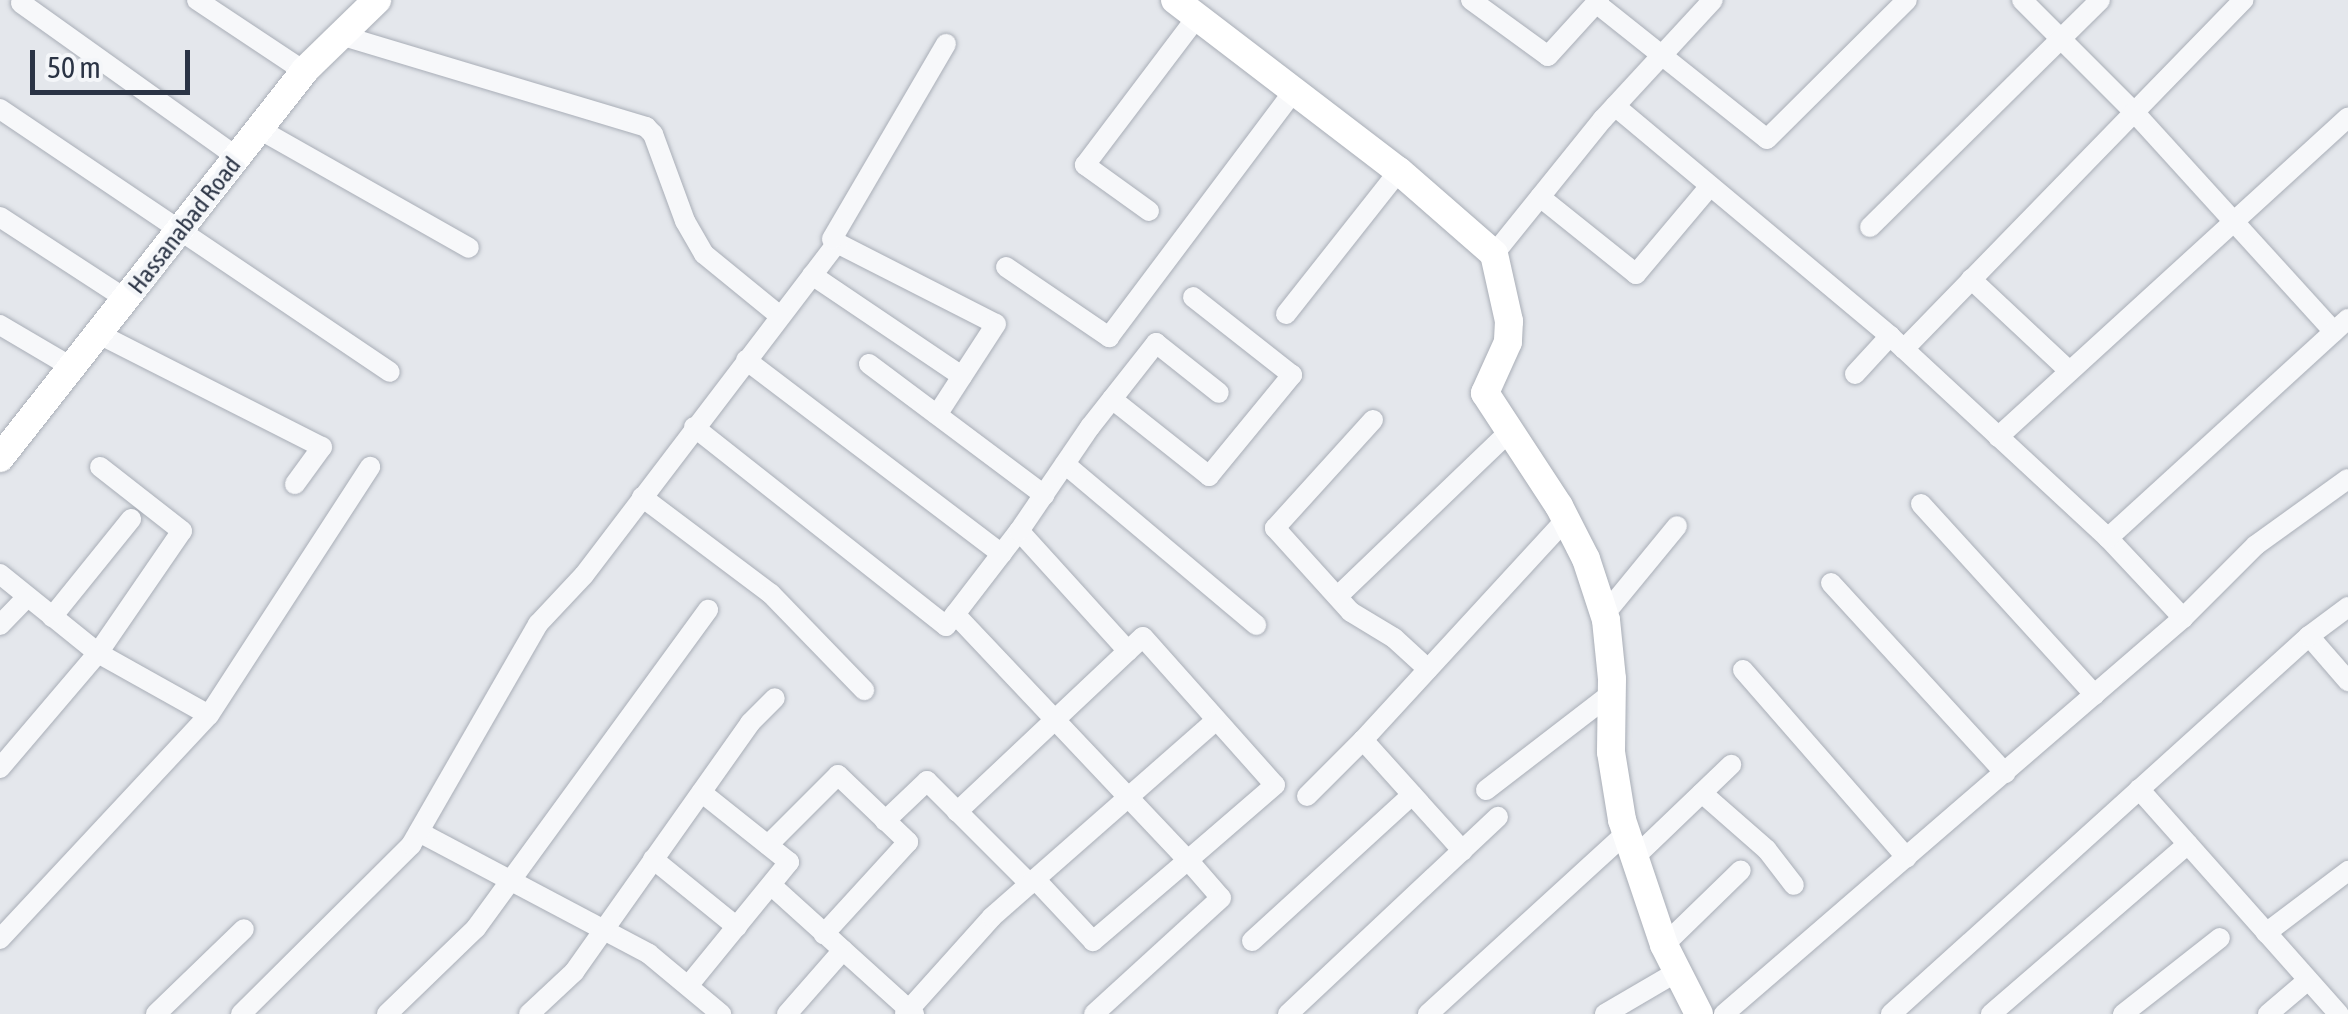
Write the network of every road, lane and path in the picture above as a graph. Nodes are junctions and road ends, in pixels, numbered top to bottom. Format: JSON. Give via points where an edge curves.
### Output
{"nodes":[{"id":1,"x":197,"y":0,"type":"edge"},
{"id":2,"x":1471,"y":0,"type":"edge"},
{"id":3,"x":1713,"y":0,"type":"edge"},
{"id":4,"x":1907,"y":0,"type":"edge"},
{"id":5,"x":2022,"y":0,"type":"edge"},
{"id":6,"x":2100,"y":0,"type":"edge"},
{"id":7,"x":2244,"y":0,"type":"edge"},
{"id":8,"x":1597,"y":1,"type":"edge"},
{"id":9,"x":21,"y":3,"type":"dead end"},
{"id":10,"x":364,"y":4,"type":"edge"},
{"id":11,"x":1186,"y":8,"type":"edge"},
{"id":12,"x":340,"y":35,"type":"junction"},
{"id":13,"x":2061,"y":40,"type":"junction"},
{"id":14,"x":946,"y":44,"type":"dead end"},
{"id":15,"x":1659,"y":55,"type":"junction"},
{"id":16,"x":304,"y":71,"type":"junction"},
{"id":17,"x":1294,"y":92,"type":"junction"},
{"id":18,"x":1614,"y":106,"type":"junction"},
{"id":19,"x":0,"y":110,"type":"edge"},
{"id":20,"x":2134,"y":112,"type":"junction"},
{"id":21,"x":2346,"y":123,"type":"edge"},
{"id":22,"x":258,"y":129,"type":"junction"},
{"id":23,"x":237,"y":157,"type":"junction"},
{"id":24,"x":1399,"y":171,"type":"junction"},
{"id":25,"x":1710,"y":186,"type":"junction"},
{"id":26,"x":1540,"y":197,"type":"junction"},
{"id":27,"x":1149,"y":211,"type":"dead end"},
{"id":28,"x":0,"y":217,"type":"edge"},
{"id":29,"x":2233,"y":222,"type":"junction"},
{"id":30,"x":1870,"y":226,"type":"dead end"},
{"id":31,"x":179,"y":232,"type":"junction"},
{"id":32,"x":838,"y":243,"type":"junction"},
{"id":33,"x":469,"y":248,"type":"dead end"},
{"id":34,"x":1494,"y":254,"type":"junction"},
{"id":35,"x":1006,"y":267,"type":"dead end"},
{"id":36,"x":812,"y":275,"type":"junction"},
{"id":37,"x":1971,"y":279,"type":"junction"},
{"id":38,"x":1193,"y":297,"type":"dead end"},
{"id":39,"x":126,"y":299,"type":"junction"},
{"id":40,"x":1286,"y":314,"type":"dead end"},
{"id":41,"x":780,"y":316,"type":"junction"},
{"id":42,"x":0,"y":325,"type":"edge"},
{"id":43,"x":2341,"y":326,"type":"edge"},
{"id":44,"x":99,"y":334,"type":"junction"},
{"id":45,"x":1897,"y":343,"type":"junction"},
{"id":46,"x":746,"y":360,"type":"junction"},
{"id":47,"x":869,"y":364,"type":"dead end"},
{"id":48,"x":2064,"y":366,"type":"dead end"},
{"id":49,"x":73,"y":368,"type":"junction"},
{"id":50,"x":390,"y":372,"type":"dead end"},
{"id":51,"x":1855,"y":374,"type":"dead end"},
{"id":52,"x":962,"y":376,"type":"junction"},
{"id":53,"x":1219,"y":393,"type":"dead end"},
{"id":54,"x":1112,"y":399,"type":"junction"},
{"id":55,"x":937,"y":415,"type":"junction"},
{"id":56,"x":1373,"y":420,"type":"dead end"},
{"id":57,"x":694,"y":428,"type":"junction"},
{"id":58,"x":1510,"y":431,"type":"junction"},
{"id":59,"x":1998,"y":437,"type":"junction"},
{"id":60,"x":0,"y":458,"type":"edge"},
{"id":61,"x":1065,"y":464,"type":"junction"},
{"id":62,"x":100,"y":467,"type":"dead end"},
{"id":63,"x":370,"y":467,"type":"dead end"},
{"id":64,"x":2348,"y":479,"type":"edge"},
{"id":65,"x":295,"y":484,"type":"dead end"},
{"id":66,"x":1044,"y":495,"type":"junction"},
{"id":67,"x":642,"y":497,"type":"junction"},
{"id":68,"x":1922,"y":504,"type":"dead end"},
{"id":69,"x":1566,"y":518,"type":"junction"},
{"id":70,"x":132,"y":519,"type":"dead end"},
{"id":71,"x":1678,"y":526,"type":"dead end"},
{"id":72,"x":1019,"y":531,"type":"junction"},
{"id":73,"x":2108,"y":538,"type":"junction"},
{"id":74,"x":1002,"y":554,"type":"junction"},
{"id":75,"x":0,"y":574,"type":"edge"},
{"id":76,"x":1830,"y":583,"type":"dead end"},
{"id":77,"x":1338,"y":596,"type":"junction"},
{"id":78,"x":27,"y":597,"type":"junction"},
{"id":79,"x":2348,"y":606,"type":"edge"},
{"id":80,"x":708,"y":610,"type":"dead end"},
{"id":81,"x":955,"y":614,"type":"junction"},
{"id":82,"x":1604,"y":615,"type":"junction"},
{"id":83,"x":52,"y":616,"type":"junction"},
{"id":84,"x":2183,"y":618,"type":"junction"},
{"id":85,"x":1256,"y":625,"type":"dead end"},
{"id":86,"x":0,"y":626,"type":"edge"},
{"id":87,"x":2309,"y":636,"type":"junction"},
{"id":88,"x":1128,"y":651,"type":"junction"},
{"id":89,"x":98,"y":654,"type":"junction"},
{"id":90,"x":1428,"y":670,"type":"junction"},
{"id":91,"x":1743,"y":670,"type":"dead end"},
{"id":92,"x":2348,"y":681,"type":"edge"},
{"id":93,"x":864,"y":690,"type":"dead end"},
{"id":94,"x":1612,"y":693,"type":"junction"},
{"id":95,"x":2095,"y":695,"type":"junction"},
{"id":96,"x":775,"y":698,"type":"dead end"},
{"id":97,"x":209,"y":715,"type":"junction"},
{"id":98,"x":1054,"y":720,"type":"junction"},
{"id":99,"x":1216,"y":720,"type":"junction"},
{"id":100,"x":1363,"y":740,"type":"junction"},
{"id":101,"x":1730,"y":765,"type":"dead end"},
{"id":102,"x":0,"y":768,"type":"edge"},
{"id":103,"x":2006,"y":774,"type":"junction"},
{"id":104,"x":2139,"y":789,"type":"junction"},
{"id":105,"x":1486,"y":790,"type":"dead end"},
{"id":106,"x":701,"y":792,"type":"junction"},
{"id":107,"x":1702,"y":793,"type":"junction"},
{"id":108,"x":1412,"y":795,"type":"junction"},
{"id":109,"x":1306,"y":796,"type":"dead end"},
{"id":110,"x":1128,"y":797,"type":"junction"},
{"id":111,"x":958,"y":812,"type":"junction"},
{"id":112,"x":1498,"y":817,"type":"dead end"},
{"id":113,"x":885,"y":821,"type":"junction"},
{"id":114,"x":419,"y":832,"type":"junction"},
{"id":115,"x":1631,"y":844,"type":"junction"},
{"id":116,"x":2188,"y":844,"type":"junction"},
{"id":117,"x":768,"y":845,"type":"junction"},
{"id":118,"x":1463,"y":850,"type":"junction"},
{"id":119,"x":1907,"y":858,"type":"junction"},
{"id":120,"x":653,"y":859,"type":"junction"},
{"id":121,"x":1188,"y":860,"type":"junction"},
{"id":122,"x":1741,"y":870,"type":"dead end"},
{"id":123,"x":2348,"y":871,"type":"edge"},
{"id":124,"x":510,"y":881,"type":"junction"},
{"id":125,"x":1033,"y":881,"type":"junction"},
{"id":126,"x":770,"y":885,"type":"junction"},
{"id":127,"x":1794,"y":886,"type":"dead end"},
{"id":128,"x":736,"y":927,"type":"junction"},
{"id":129,"x":244,"y":929,"type":"dead end"},
{"id":130,"x":602,"y":930,"type":"junction"},
{"id":131,"x":2266,"y":932,"type":"junction"},
{"id":132,"x":824,"y":934,"type":"junction"},
{"id":133,"x":0,"y":938,"type":"edge"},
{"id":134,"x":2220,"y":938,"type":"dead end"},
{"id":135,"x":1252,"y":940,"type":"dead end"},
{"id":136,"x":1664,"y":944,"type":"junction"},
{"id":137,"x":843,"y":950,"type":"junction"},
{"id":138,"x":1675,"y":973,"type":"junction"},
{"id":139,"x":2308,"y":980,"type":"junction"},
{"id":140,"x":688,"y":986,"type":"junction"},
{"id":141,"x":707,"y":1010,"type":"edge"},
{"id":142,"x":2348,"y":1010,"type":"edge"},
{"id":143,"x":909,"y":1012,"type":"edge"},
{"id":144,"x":156,"y":1014,"type":"edge"},
{"id":145,"x":241,"y":1014,"type":"edge"},
{"id":146,"x":387,"y":1014,"type":"edge"},
{"id":147,"x":529,"y":1014,"type":"edge"},
{"id":148,"x":787,"y":1014,"type":"edge"},
{"id":149,"x":1094,"y":1014,"type":"edge"},
{"id":150,"x":1288,"y":1014,"type":"edge"},
{"id":151,"x":1428,"y":1014,"type":"edge"},
{"id":152,"x":1605,"y":1014,"type":"edge"},
{"id":153,"x":1699,"y":1014,"type":"edge"},
{"id":154,"x":1724,"y":1014,"type":"edge"},
{"id":155,"x":1891,"y":1014,"type":"edge"},
{"id":156,"x":1991,"y":1014,"type":"edge"},
{"id":157,"x":2123,"y":1014,"type":"edge"},
{"id":158,"x":2268,"y":1014,"type":"edge"},
{"id":159,"x":2340,"y":1014,"type":"edge"}],
"edges":[{"from":1,"to":16,"type":"street"},
{"from":2,"to":8,"type":"street","via":[[1548,56]]},
{"from":3,"to":15,"type":"street"},
{"from":4,"to":15,"type":"street","via":[[1767,139]]},
{"from":5,"to":13,"type":"street"},
{"from":6,"to":13,"type":"street"},
{"from":7,"to":20,"type":"street"},
{"from":8,"to":15,"type":"street"},
{"from":9,"to":23,"type":"street"},
{"from":10,"to":12,"type":"street","name":"Hassanabad Road"},
{"from":11,"to":17,"type":"street"},
{"from":11,"to":27,"type":"street","via":[[1085,165]]},
{"from":12,"to":16,"type":"street","name":"Hassanabad Road"},
{"from":12,"to":41,"type":"street","via":[[646,127],[704,254]]},
{"from":13,"to":20,"type":"street"},
{"from":13,"to":30,"type":"street"},
{"from":14,"to":32,"type":"street","via":[[832,239]]},
{"from":15,"to":18,"type":"street"},
{"from":16,"to":22,"type":"street","name":"Hassanabad Road"},
{"from":17,"to":24,"type":"street"},
{"from":17,"to":35,"type":"street","via":[[1108,337]]},
{"from":18,"to":25,"type":"street"},
{"from":18,"to":26,"type":"street"},
{"from":19,"to":31,"type":"street"},
{"from":20,"to":29,"type":"street"},
{"from":20,"to":37,"type":"street"},
{"from":21,"to":29,"type":"street"},
{"from":22,"to":23,"type":"street","name":"Hassanabad Road"},
{"from":22,"to":33,"type":"street"},
{"from":23,"to":31,"type":"street","name":"Hassanabad Road"},
{"from":24,"to":34,"type":"street"},
{"from":24,"to":40,"type":"street"},
{"from":25,"to":26,"type":"street","via":[[1636,274]]},
{"from":25,"to":45,"type":"street"},
{"from":26,"to":34,"type":"street"},
{"from":28,"to":39,"type":"street"},
{"from":29,"to":43,"type":"street"},
{"from":29,"to":59,"type":"street"},
{"from":31,"to":39,"type":"street","name":"Hassanabad Road"},
{"from":31,"to":50,"type":"street"},
{"from":32,"to":36,"type":"street"},
{"from":32,"to":52,"type":"street","via":[[996,324]]},
{"from":34,"to":58,"type":"street","via":[[1508,342],[1486,393]]},
{"from":36,"to":41,"type":"street"},
{"from":36,"to":52,"type":"street"},
{"from":37,"to":45,"type":"street"},
{"from":37,"to":48,"type":"street"},
{"from":38,"to":54,"type":"street","via":[[1292,375],[1209,476]]},
{"from":39,"to":44,"type":"street","name":"Hassanabad Road"},
{"from":41,"to":46,"type":"street"},
{"from":42,"to":49,"type":"street"},
{"from":43,"to":73,"type":"street"},
{"from":44,"to":49,"type":"street","name":"Hassanabad Road"},
{"from":44,"to":65,"type":"street","via":[[322,447]]},
{"from":45,"to":51,"type":"street"},
{"from":45,"to":59,"type":"street"},
{"from":46,"to":57,"type":"street"},
{"from":46,"to":74,"type":"street"},
{"from":47,"to":55,"type":"street"},
{"from":49,"to":60,"type":"street","name":"Hassanabad Road"},
{"from":52,"to":55,"type":"street"},
{"from":53,"to":54,"type":"street","via":[[1156,343]]},
{"from":54,"to":61,"type":"street"},
{"from":55,"to":66,"type":"street"},
{"from":56,"to":77,"type":"street","via":[[1275,528]]},
{"from":57,"to":67,"type":"street"},
{"from":57,"to":81,"type":"street","via":[[946,626]]},
{"from":58,"to":69,"type":"street"},
{"from":58,"to":77,"type":"street"},
{"from":59,"to":73,"type":"street"},
{"from":61,"to":66,"type":"street"},
{"from":61,"to":85,"type":"street"},
{"from":62,"to":89,"type":"street","via":[[182,531]]},
{"from":63,"to":97,"type":"street"},
{"from":64,"to":84,"type":"street","via":[[2256,545]]},
{"from":66,"to":72,"type":"street"},
{"from":67,"to":93,"type":"street","via":[[772,594]]},
{"from":67,"to":114,"type":"street","via":[[584,576],[538,624]]},
{"from":68,"to":95,"type":"street"},
{"from":69,"to":82,"type":"street"},
{"from":69,"to":90,"type":"street"},
{"from":70,"to":83,"type":"street"},
{"from":71,"to":82,"type":"street"},
{"from":72,"to":74,"type":"street"},
{"from":72,"to":88,"type":"street"},
{"from":73,"to":84,"type":"street"},
{"from":74,"to":81,"type":"street"},
{"from":75,"to":78,"type":"street"},
{"from":76,"to":103,"type":"street"},
{"from":77,"to":90,"type":"street"},
{"from":78,"to":83,"type":"street"},
{"from":78,"to":86,"type":"street"},
{"from":79,"to":87,"type":"street"},
{"from":80,"to":124,"type":"street"},
{"from":81,"to":98,"type":"street"},
{"from":82,"to":94,"type":"street"},
{"from":83,"to":89,"type":"street"},
{"from":84,"to":95,"type":"street"},
{"from":87,"to":92,"type":"street"},
{"from":87,"to":104,"type":"street"},
{"from":88,"to":98,"type":"street"},
{"from":88,"to":99,"type":"street","via":[[1143,637]]},
{"from":89,"to":97,"type":"street"},
{"from":89,"to":102,"type":"street"},
{"from":90,"to":100,"type":"street"},
{"from":91,"to":119,"type":"street"},
{"from":94,"to":105,"type":"street"},
{"from":94,"to":115,"type":"street","via":[[1611,752]]},
{"from":95,"to":103,"type":"street"},
{"from":96,"to":106,"type":"street"},
{"from":97,"to":133,"type":"street"},
{"from":98,"to":110,"type":"street"},
{"from":98,"to":111,"type":"street"},
{"from":99,"to":110,"type":"street"},
{"from":99,"to":121,"type":"street","via":[[1275,785]]},
{"from":100,"to":108,"type":"street"},
{"from":100,"to":109,"type":"street"},
{"from":101,"to":107,"type":"street"},
{"from":103,"to":119,"type":"street"},
{"from":104,"to":116,"type":"street"},
{"from":104,"to":155,"type":"street"},
{"from":106,"to":117,"type":"street"},
{"from":106,"to":120,"type":"street"},
{"from":107,"to":115,"type":"street"},
{"from":107,"to":127,"type":"street","via":[[1766,850]]},
{"from":108,"to":118,"type":"street"},
{"from":108,"to":135,"type":"street"},
{"from":110,"to":121,"type":"street"},
{"from":110,"to":125,"type":"street"},
{"from":111,"to":113,"type":"street","via":[[927,781]]},
{"from":111,"to":125,"type":"street"},
{"from":112,"to":118,"type":"street"},
{"from":113,"to":117,"type":"street","via":[[838,775]]},
{"from":113,"to":132,"type":"street","via":[[908,842]]},
{"from":114,"to":124,"type":"street"},
{"from":114,"to":145,"type":"street"},
{"from":115,"to":136,"type":"street"},
{"from":115,"to":151,"type":"street"},
{"from":116,"to":131,"type":"street"},
{"from":116,"to":156,"type":"street"},
{"from":117,"to":126,"type":"street","via":[[789,862]]},
{"from":118,"to":150,"type":"street"},
{"from":119,"to":154,"type":"street"},
{"from":120,"to":128,"type":"street"},
{"from":120,"to":130,"type":"street"},
{"from":121,"to":125,"type":"street","via":[[1093,941]]},
{"from":121,"to":149,"type":"street","via":[[1221,898]]},
{"from":122,"to":136,"type":"street"},
{"from":123,"to":131,"type":"street"},
{"from":124,"to":130,"type":"street"},
{"from":124,"to":146,"type":"street","via":[[476,928]]},
{"from":125,"to":143,"type":"street","via":[[992,917]]},
{"from":126,"to":128,"type":"street"},
{"from":126,"to":132,"type":"street"},
{"from":128,"to":140,"type":"street"},
{"from":129,"to":144,"type":"street"},
{"from":130,"to":140,"type":"street","via":[[649,954]]},
{"from":130,"to":147,"type":"street","via":[[574,972]]},
{"from":131,"to":139,"type":"street"},
{"from":132,"to":137,"type":"street"},
{"from":134,"to":157,"type":"street"},
{"from":136,"to":138,"type":"street"},
{"from":137,"to":143,"type":"street"},
{"from":137,"to":148,"type":"street"},
{"from":138,"to":152,"type":"street"},
{"from":138,"to":153,"type":"street"},
{"from":139,"to":158,"type":"street"},
{"from":139,"to":159,"type":"street"},
{"from":140,"to":141,"type":"street"},
{"from":142,"to":159,"type":"street"}]}
